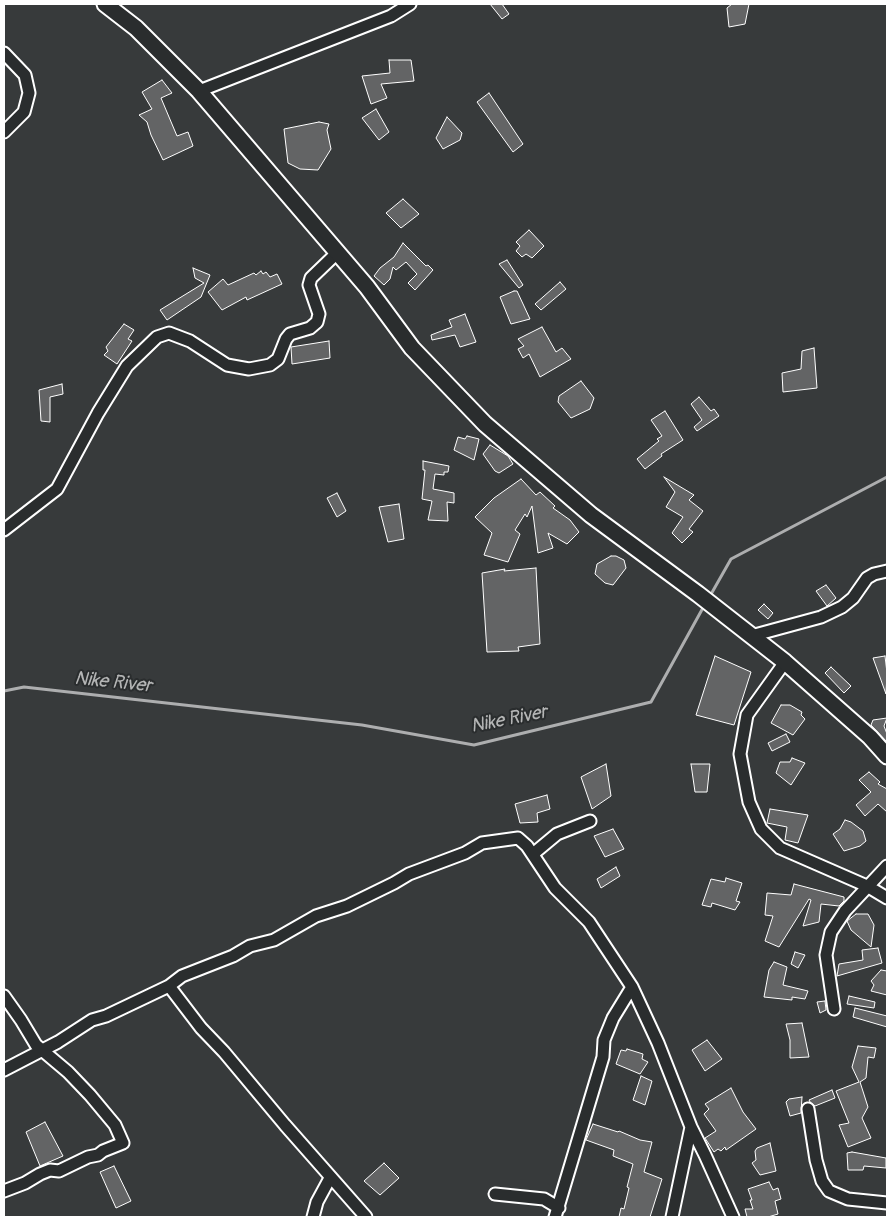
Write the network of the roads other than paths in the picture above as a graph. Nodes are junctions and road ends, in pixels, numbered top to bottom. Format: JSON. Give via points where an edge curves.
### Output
{"nodes":[{"id":1,"x":410,"y":4,"type":"edge"},
{"id":2,"x":112,"y":6,"type":"edge"},
{"id":3,"x":4,"y":53,"type":"edge"},
{"id":4,"x":199,"y":91,"type":"junction"},
{"id":5,"x":4,"y":132,"type":"edge"},
{"id":6,"x":337,"y":253,"type":"junction"},
{"id":7,"x":4,"y":530,"type":"edge"},
{"id":8,"x":887,"y":571,"type":"edge"},
{"id":9,"x":751,"y":636,"type":"junction"},
{"id":10,"x":784,"y":662,"type":"junction"},
{"id":11,"x":887,"y":756,"type":"edge"},
{"id":12,"x":590,"y":821,"type":"dead end"},
{"id":13,"x":533,"y":854,"type":"junction"},
{"id":14,"x":887,"y":866,"type":"edge"},
{"id":15,"x":867,"y":886,"type":"junction"},
{"id":16,"x":887,"y":898,"type":"edge"},
{"id":17,"x":168,"y":986,"type":"junction"},
{"id":18,"x":632,"y":988,"type":"junction"},
{"id":19,"x":4,"y":996,"type":"edge"},
{"id":20,"x":834,"y":1009,"type":"dead end"},
{"id":21,"x":42,"y":1050,"type":"junction"},
{"id":22,"x":4,"y":1070,"type":"edge"},
{"id":23,"x":808,"y":1109,"type":"dead end"},
{"id":24,"x":691,"y":1127,"type":"junction"},
{"id":25,"x":330,"y":1178,"type":"junction"},
{"id":26,"x":4,"y":1191,"type":"edge"},
{"id":27,"x":495,"y":1194,"type":"dead end"},
{"id":28,"x":887,"y":1202,"type":"edge"},
{"id":29,"x":557,"y":1213,"type":"edge"},
{"id":30,"x":313,"y":1217,"type":"edge"},
{"id":31,"x":366,"y":1217,"type":"edge"},
{"id":32,"x":672,"y":1217,"type":"edge"},
{"id":33,"x":733,"y":1217,"type":"edge"}],
"edges":[{"from":1,"to":4,"type":"street","via":[[391,16]]},
{"from":2,"to":4,"type":"street"},
{"from":3,"to":5,"type":"street","via":[[25,75],[29,93],[24,112]]},
{"from":4,"to":6,"type":"street"},
{"from":6,"to":7,"type":"street","via":[[311,278],[309,285],[319,314],[317,322],[310,328],[290,334],[278,359],[270,365],[249,369],[228,365],[190,341],[169,333],[157,336],[127,366],[57,489]]},
{"from":6,"to":9,"type":"street","via":[[412,348],[485,424],[591,515]]},
{"from":8,"to":9,"type":"street","via":[[867,578],[842,607],[821,617]]},
{"from":9,"to":10,"type":"street"},
{"from":10,"to":11,"type":"street","via":[[870,737]]},
{"from":10,"to":15,"type":"street","via":[[747,714],[740,754],[749,802],[761,829],[780,848]]},
{"from":12,"to":13,"type":"street","via":[[557,834]]},
{"from":13,"to":17,"type":"street","via":[[518,838],[482,843],[465,853],[408,874],[346,906],[316,916],[274,940],[250,946],[182,976]]},
{"from":13,"to":18,"type":"street","via":[[555,888],[588,922]]},
{"from":14,"to":15,"type":"street"},
{"from":15,"to":16,"type":"street"},
{"from":15,"to":20,"type":"street","via":[[831,932],[826,955]]},
{"from":17,"to":21,"type":"street","via":[[92,1020]]},
{"from":17,"to":25,"type":"street"},
{"from":18,"to":24,"type":"street"},
{"from":18,"to":29,"type":"street","via":[[613,1018],[604,1040],[603,1057]]},
{"from":19,"to":21,"type":"street"},
{"from":21,"to":22,"type":"street"},
{"from":21,"to":26,"type":"street","via":[[68,1072],[104,1111],[120,1133],[123,1143]]},
{"from":23,"to":28,"type":"street","via":[[816,1160],[822,1181],[829,1191],[848,1199]]},
{"from":24,"to":32,"type":"street"},
{"from":24,"to":33,"type":"street"},
{"from":25,"to":30,"type":"street"},
{"from":25,"to":31,"type":"street"},
{"from":27,"to":29,"type":"street","via":[[544,1199]]}]}
